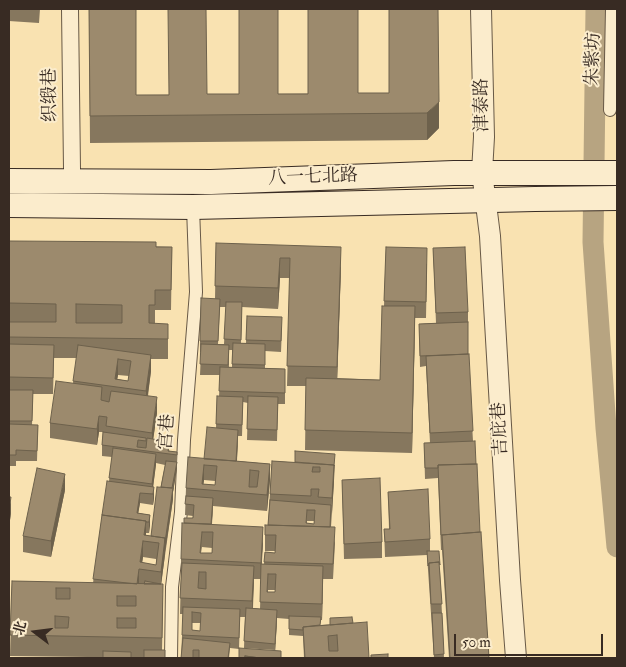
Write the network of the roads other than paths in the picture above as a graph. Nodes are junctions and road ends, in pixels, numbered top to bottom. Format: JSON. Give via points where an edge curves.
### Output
{"nodes":[{"id":1,"x":70,"y":9,"type":"edge"},
{"id":2,"x":481,"y":9,"type":"edge"},
{"id":3,"x":612,"y":9,"type":"edge"},
{"id":4,"x":610,"y":110,"type":"dead end"},
{"id":5,"x":482,"y":172,"type":"junction"},
{"id":6,"x":617,"y":173,"type":"edge"},
{"id":7,"x":9,"y":180,"type":"edge"},
{"id":8,"x":71,"y":181,"type":"junction"},
{"id":9,"x":617,"y":198,"type":"edge"},
{"id":10,"x":486,"y":200,"type":"junction"},
{"id":11,"x":9,"y":206,"type":"edge"},
{"id":12,"x":193,"y":207,"type":"junction"},
{"id":13,"x":171,"y":658,"type":"edge"},
{"id":14,"x":516,"y":658,"type":"edge"}],
"edges":[{"from":1,"to":8,"type":"street","name":"织缎巷"},
{"from":2,"to":5,"type":"street","name":"津泰路"},
{"from":3,"to":4,"type":"street","name":"朱紫坊"},
{"from":5,"to":6,"type":"main road","name":"八一七北路"},
{"from":5,"to":8,"type":"main road","name":"八一七北路","via":[[211,182]]},
{"from":5,"to":10,"type":"street","name":"津泰路"},
{"from":7,"to":8,"type":"main road","name":"八一七北路"},
{"from":9,"to":10,"type":"main road","name":"八一七北路"},
{"from":10,"to":12,"type":"main road","name":"八一七北路"},
{"from":10,"to":14,"type":"street","name":"吉庇巷"},
{"from":11,"to":12,"type":"main road","name":"八一七北路"},
{"from":12,"to":13,"type":"street","name":"宫巷","via":[[196,292],[181,512],[172,587]]}]}
